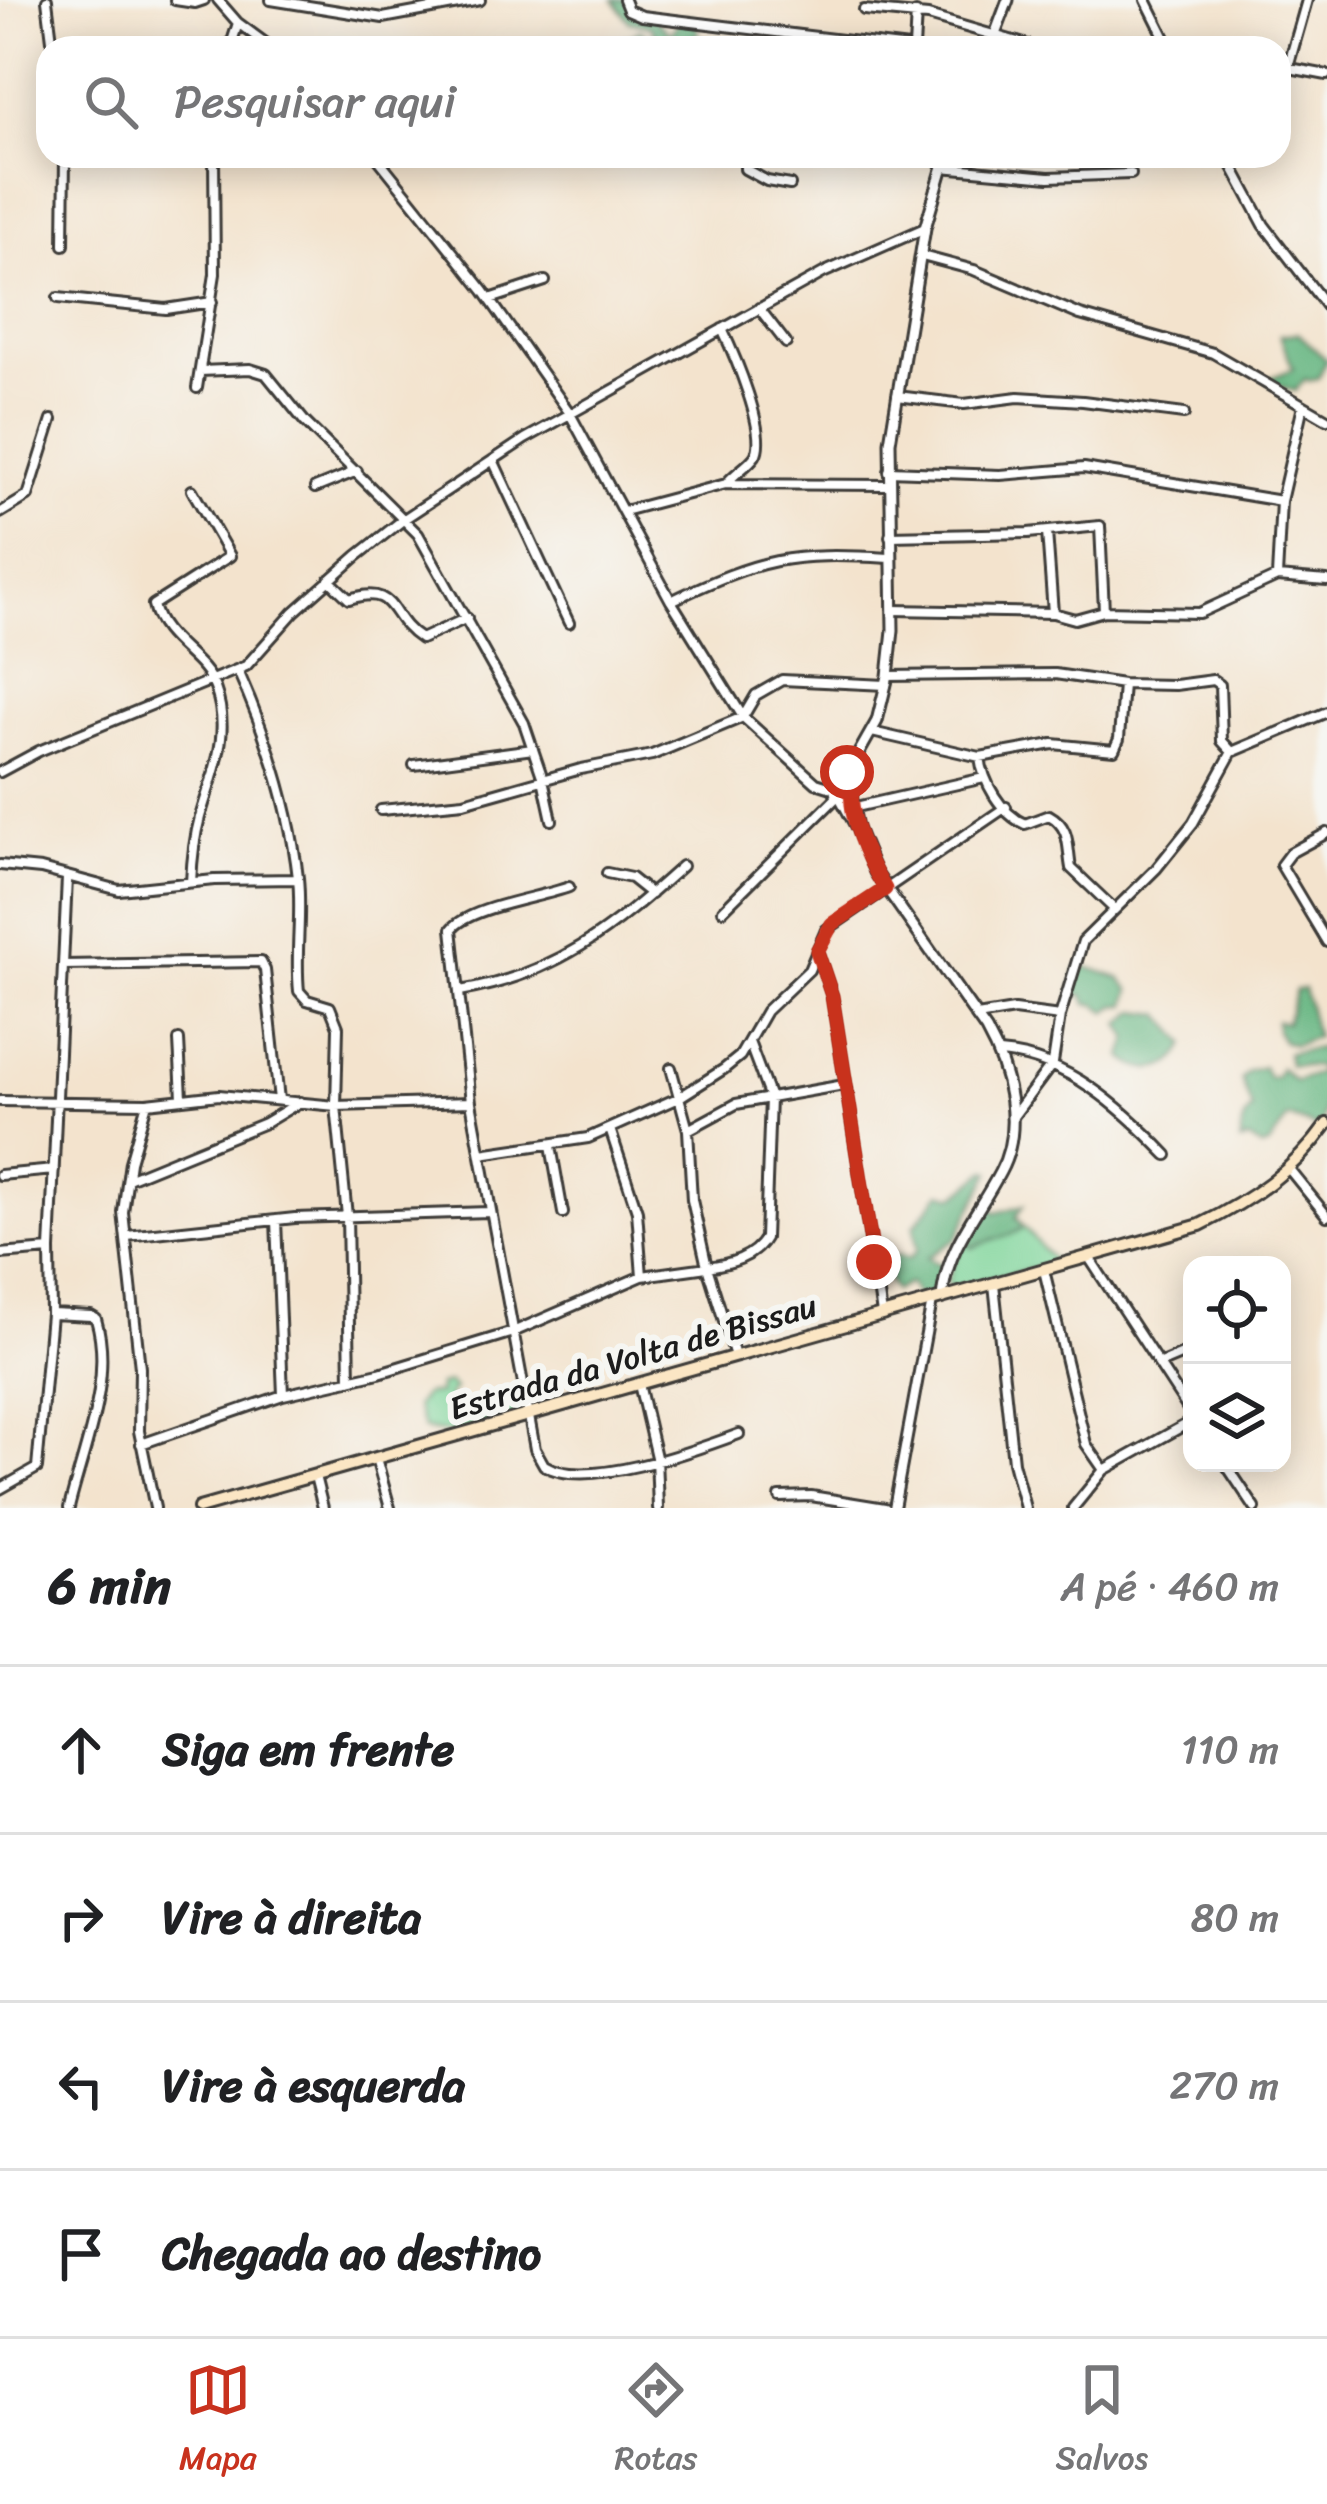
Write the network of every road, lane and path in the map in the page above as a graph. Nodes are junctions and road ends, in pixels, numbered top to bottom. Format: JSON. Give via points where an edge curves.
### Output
{"nodes":[{"id":1,"x":47,"y":0,"type":"edge"},
{"id":2,"x":176,"y":0,"type":"edge"},
{"id":3,"x":205,"y":0,"type":"edge"},
{"id":4,"x":218,"y":0,"type":"edge"},
{"id":5,"x":271,"y":0,"type":"edge"},
{"id":6,"x":480,"y":0,"type":"edge"},
{"id":7,"x":624,"y":0,"type":"edge"},
{"id":8,"x":1008,"y":0,"type":"edge"},
{"id":9,"x":1146,"y":0,"type":"edge"},
{"id":10,"x":1307,"y":0,"type":"edge"},
{"id":11,"x":864,"y":10,"type":"dead end"},
{"id":12,"x":916,"y":14,"type":"junction"},
{"id":13,"x":238,"y":22,"type":"junction"},
{"id":14,"x":996,"y":34,"type":"junction"},
{"id":15,"x":52,"y":36,"type":"edge"},
{"id":16,"x":234,"y":36,"type":"edge"},
{"id":17,"x":256,"y":36,"type":"edge"},
{"id":18,"x":810,"y":36,"type":"edge"},
{"id":19,"x":913,"y":36,"type":"edge"},
{"id":20,"x":1002,"y":36,"type":"edge"},
{"id":21,"x":1164,"y":36,"type":"edge"},
{"id":22,"x":1291,"y":47,"type":"edge"},
{"id":23,"x":1291,"y":68,"type":"edge"},
{"id":24,"x":1327,"y":75,"type":"edge"},
{"id":25,"x":65,"y":168,"type":"edge"},
{"id":26,"x":214,"y":168,"type":"edge"},
{"id":27,"x":386,"y":168,"type":"edge"},
{"id":28,"x":745,"y":168,"type":"edge"},
{"id":29,"x":942,"y":168,"type":"edge"},
{"id":30,"x":990,"y":168,"type":"edge"},
{"id":31,"x":1233,"y":168,"type":"edge"},
{"id":32,"x":1132,"y":174,"type":"dead end"},
{"id":33,"x":790,"y":185,"type":"dead end"},
{"id":34,"x":926,"y":228,"type":"junction"},
{"id":35,"x":64,"y":245,"type":"dead end"},
{"id":36,"x":922,"y":256,"type":"junction"},
{"id":37,"x":545,"y":281,"type":"dead end"},
{"id":38,"x":58,"y":298,"type":"dead end"},
{"id":39,"x":490,"y":299,"type":"junction"},
{"id":40,"x":212,"y":302,"type":"junction"},
{"id":41,"x":1327,"y":307,"type":"edge"},
{"id":42,"x":759,"y":308,"type":"junction"},
{"id":43,"x":722,"y":329,"type":"junction"},
{"id":44,"x":785,"y":343,"type":"dead end"},
{"id":45,"x":200,"y":371,"type":"junction"},
{"id":46,"x":197,"y":388,"type":"dead end"},
{"id":47,"x":897,"y":396,"type":"junction"},
{"id":48,"x":1303,"y":406,"type":"junction"},
{"id":49,"x":569,"y":412,"type":"junction"},
{"id":50,"x":1184,"y":414,"type":"dead end"},
{"id":51,"x":1327,"y":419,"type":"edge"},
{"id":52,"x":52,"y":420,"type":"dead end"},
{"id":53,"x":493,"y":460,"type":"junction"},
{"id":54,"x":888,"y":470,"type":"junction"},
{"id":55,"x":357,"y":471,"type":"junction"},
{"id":56,"x":726,"y":484,"type":"junction"},
{"id":57,"x":888,"y":485,"type":"junction"},
{"id":58,"x":315,"y":488,"type":"dead end"},
{"id":59,"x":192,"y":490,"type":"dead end"},
{"id":60,"x":1281,"y":501,"type":"junction"},
{"id":61,"x":624,"y":511,"type":"junction"},
{"id":62,"x":0,"y":513,"type":"edge"},
{"id":63,"x":404,"y":518,"type":"junction"},
{"id":64,"x":1047,"y":532,"type":"junction"},
{"id":65,"x":889,"y":536,"type":"junction"},
{"id":66,"x":889,"y":558,"type":"junction"},
{"id":67,"x":1277,"y":577,"type":"junction"},
{"id":68,"x":329,"y":580,"type":"junction"},
{"id":69,"x":1327,"y":580,"type":"edge"},
{"id":70,"x":671,"y":601,"type":"junction"},
{"id":71,"x":892,"y":610,"type":"junction"},
{"id":72,"x":1104,"y":611,"type":"junction"},
{"id":73,"x":1053,"y":614,"type":"junction"},
{"id":74,"x":467,"y":618,"type":"junction"},
{"id":75,"x":569,"y":622,"type":"dead end"},
{"id":76,"x":238,"y":671,"type":"junction"},
{"id":77,"x":212,"y":680,"type":"junction"},
{"id":78,"x":887,"y":680,"type":"junction"},
{"id":79,"x":1123,"y":684,"type":"junction"},
{"id":80,"x":1327,"y":712,"type":"edge"},
{"id":81,"x":743,"y":717,"type":"junction"},
{"id":82,"x":872,"y":732,"type":"junction"},
{"id":83,"x":533,"y":749,"type":"junction"},
{"id":84,"x":1232,"y":752,"type":"junction"},
{"id":85,"x":980,"y":757,"type":"junction"},
{"id":86,"x":414,"y":765,"type":"dead end"},
{"id":87,"x":0,"y":772,"type":"edge"},
{"id":88,"x":984,"y":778,"type":"junction"},
{"id":89,"x":543,"y":779,"type":"junction"},
{"id":90,"x":845,"y":794,"type":"junction"},
{"id":91,"x":1006,"y":808,"type":"junction"},
{"id":92,"x":381,"y":810,"type":"dead end"},
{"id":93,"x":552,"y":820,"type":"dead end"},
{"id":94,"x":857,"y":828,"type":"junction"},
{"id":95,"x":1327,"y":833,"type":"edge"},
{"id":96,"x":0,"y":865,"type":"edge"},
{"id":97,"x":682,"y":866,"type":"dead end"},
{"id":98,"x":607,"y":873,"type":"dead end"},
{"id":99,"x":67,"y":878,"type":"junction"},
{"id":100,"x":298,"y":879,"type":"junction"},
{"id":101,"x":191,"y":883,"type":"junction"},
{"id":102,"x":568,"y":886,"type":"dead end"},
{"id":103,"x":885,"y":889,"type":"junction"},
{"id":104,"x":651,"y":894,"type":"junction"},
{"id":105,"x":1114,"y":909,"type":"junction"},
{"id":106,"x":723,"y":910,"type":"dead end"},
{"id":107,"x":1327,"y":942,"type":"edge"},
{"id":108,"x":817,"y":951,"type":"junction"},
{"id":109,"x":62,"y":965,"type":"junction"},
{"id":110,"x":460,"y":991,"type":"junction"},
{"id":111,"x":977,"y":1016,"type":"junction"},
{"id":112,"x":1060,"y":1016,"type":"junction"},
{"id":113,"x":179,"y":1040,"type":"dead end"},
{"id":114,"x":749,"y":1040,"type":"junction"},
{"id":115,"x":999,"y":1053,"type":"junction"},
{"id":116,"x":1053,"y":1063,"type":"junction"},
{"id":117,"x":670,"y":1068,"type":"dead end"},
{"id":118,"x":844,"y":1085,"type":"junction"},
{"id":119,"x":680,"y":1097,"type":"junction"},
{"id":120,"x":182,"y":1098,"type":"junction"},
{"id":121,"x":770,"y":1098,"type":"junction"},
{"id":122,"x":279,"y":1100,"type":"junction"},
{"id":123,"x":0,"y":1101,"type":"edge"},
{"id":124,"x":300,"y":1102,"type":"junction"},
{"id":125,"x":471,"y":1102,"type":"junction"},
{"id":126,"x":56,"y":1103,"type":"junction"},
{"id":127,"x":147,"y":1103,"type":"junction"},
{"id":128,"x":336,"y":1106,"type":"junction"},
{"id":129,"x":1012,"y":1119,"type":"junction"},
{"id":130,"x":1327,"y":1124,"type":"edge"},
{"id":131,"x":610,"y":1129,"type":"junction"},
{"id":132,"x":688,"y":1130,"type":"junction"},
{"id":133,"x":551,"y":1146,"type":"junction"},
{"id":134,"x":481,"y":1154,"type":"junction"},
{"id":135,"x":1167,"y":1154,"type":"dead end"},
{"id":136,"x":1289,"y":1169,"type":"junction"},
{"id":137,"x":54,"y":1170,"type":"junction"},
{"id":138,"x":0,"y":1175,"type":"edge"},
{"id":139,"x":127,"y":1180,"type":"junction"},
{"id":140,"x":490,"y":1212,"type":"junction"},
{"id":141,"x":563,"y":1213,"type":"dead end"},
{"id":142,"x":347,"y":1216,"type":"junction"},
{"id":143,"x":1327,"y":1216,"type":"edge"},
{"id":144,"x":276,"y":1220,"type":"junction"},
{"id":145,"x":127,"y":1236,"type":"junction"},
{"id":146,"x":50,"y":1250,"type":"junction"},
{"id":147,"x":0,"y":1254,"type":"edge"},
{"id":148,"x":1090,"y":1258,"type":"junction"},
{"id":149,"x":707,"y":1268,"type":"junction"},
{"id":150,"x":1044,"y":1270,"type":"junction"},
{"id":151,"x":642,"y":1276,"type":"junction"},
{"id":152,"x":994,"y":1283,"type":"junction"},
{"id":153,"x":938,"y":1299,"type":"junction"},
{"id":154,"x":51,"y":1314,"type":"junction"},
{"id":155,"x":882,"y":1314,"type":"junction"},
{"id":156,"x":513,"y":1332,"type":"junction"},
{"id":157,"x":1183,"y":1354,"type":"edge"},
{"id":158,"x":736,"y":1356,"type":"junction"},
{"id":159,"x":1159,"y":1364,"type":"junction"},
{"id":160,"x":350,"y":1380,"type":"junction"},
{"id":161,"x":639,"y":1384,"type":"junction"},
{"id":162,"x":283,"y":1395,"type":"junction"},
{"id":163,"x":1183,"y":1403,"type":"edge"},
{"id":164,"x":527,"y":1415,"type":"junction"},
{"id":165,"x":1183,"y":1423,"type":"edge"},
{"id":166,"x":739,"y":1434,"type":"dead end"},
{"id":167,"x":141,"y":1444,"type":"junction"},
{"id":168,"x":376,"y":1458,"type":"junction"},
{"id":169,"x":656,"y":1464,"type":"junction"},
{"id":170,"x":1104,"y":1470,"type":"junction"},
{"id":171,"x":1231,"y":1472,"type":"edge"},
{"id":172,"x":314,"y":1474,"type":"junction"},
{"id":173,"x":0,"y":1489,"type":"edge"},
{"id":174,"x":780,"y":1497,"type":"dead end"},
{"id":175,"x":68,"y":1508,"type":"edge"},
{"id":176,"x":155,"y":1508,"type":"edge"},
{"id":177,"x":199,"y":1508,"type":"edge"},
{"id":178,"x":323,"y":1508,"type":"edge"},
{"id":179,"x":390,"y":1508,"type":"edge"},
{"id":180,"x":658,"y":1508,"type":"edge"},
{"id":181,"x":889,"y":1508,"type":"edge"},
{"id":182,"x":1025,"y":1508,"type":"edge"},
{"id":183,"x":1073,"y":1508,"type":"edge"},
{"id":184,"x":1256,"y":1508,"type":"edge"}],
"edges":[{"from":1,"to":15,"type":"street"},
{"from":2,"to":3,"type":"street"},
{"from":4,"to":13,"type":"street"},
{"from":5,"to":6,"type":"street","via":[[383,18]]},
{"from":7,"to":18,"type":"street","via":[[642,16]]},
{"from":8,"to":14,"type":"street"},
{"from":9,"to":21,"type":"street"},
{"from":10,"to":22,"type":"street"},
{"from":11,"to":12,"type":"street"},
{"from":12,"to":14,"type":"street"},
{"from":12,"to":19,"type":"street"},
{"from":13,"to":16,"type":"street"},
{"from":13,"to":17,"type":"street"},
{"from":14,"to":20,"type":"street"},
{"from":23,"to":24,"type":"street"},
{"from":25,"to":35,"type":"street"},
{"from":26,"to":40,"type":"street"},
{"from":27,"to":39,"type":"street"},
{"from":28,"to":33,"type":"street"},
{"from":29,"to":34,"type":"street"},
{"from":30,"to":32,"type":"street","via":[[1049,177]]},
{"from":31,"to":41,"type":"street","via":[[1264,225]]},
{"from":34,"to":36,"type":"street"},
{"from":34,"to":42,"type":"street"},
{"from":36,"to":47,"type":"street"},
{"from":36,"to":48,"type":"street","via":[[1080,315],[1213,353]]},
{"from":37,"to":39,"type":"street"},
{"from":38,"to":40,"type":"street","via":[[166,309]]},
{"from":39,"to":49,"type":"street"},
{"from":40,"to":45,"type":"street"},
{"from":42,"to":43,"type":"street"},
{"from":42,"to":44,"type":"street"},
{"from":43,"to":49,"type":"street"},
{"from":43,"to":56,"type":"street","via":[[759,443]]},
{"from":45,"to":46,"type":"street"},
{"from":45,"to":55,"type":"street","via":[[266,374]]},
{"from":47,"to":50,"type":"street","via":[[964,404],[1083,401]]},
{"from":47,"to":54,"type":"street"},
{"from":48,"to":51,"type":"street"},
{"from":48,"to":60,"type":"street"},
{"from":49,"to":53,"type":"street"},
{"from":49,"to":61,"type":"street"},
{"from":52,"to":62,"type":"street","via":[[28,496]]},
{"from":53,"to":63,"type":"street"},
{"from":53,"to":75,"type":"street"},
{"from":54,"to":57,"type":"street"},
{"from":54,"to":60,"type":"street","via":[[1084,469]]},
{"from":55,"to":58,"type":"street"},
{"from":55,"to":63,"type":"street"},
{"from":56,"to":57,"type":"street"},
{"from":56,"to":61,"type":"street"},
{"from":57,"to":65,"type":"street"},
{"from":59,"to":77,"type":"street","via":[[230,556],[153,610]]},
{"from":60,"to":67,"type":"street"},
{"from":61,"to":70,"type":"street"},
{"from":63,"to":68,"type":"street"},
{"from":63,"to":74,"type":"street"},
{"from":64,"to":65,"type":"street"},
{"from":64,"to":72,"type":"street","via":[[1100,526]]},
{"from":64,"to":73,"type":"street"},
{"from":65,"to":66,"type":"street"},
{"from":66,"to":70,"type":"street","via":[[781,557]]},
{"from":66,"to":71,"type":"street"},
{"from":67,"to":69,"type":"street"},
{"from":67,"to":72,"type":"street","via":[[1199,613]]},
{"from":68,"to":74,"type":"street","via":[[350,599],[380,595],[417,638]]},
{"from":68,"to":76,"type":"street"},
{"from":70,"to":81,"type":"street"},
{"from":71,"to":73,"type":"street"},
{"from":71,"to":78,"type":"street"},
{"from":72,"to":73,"type":"street","via":[[1075,620]]},
{"from":74,"to":83,"type":"street"},
{"from":76,"to":77,"type":"street"},
{"from":76,"to":100,"type":"street","via":[[277,775]]},
{"from":77,"to":87,"type":"street"},
{"from":77,"to":101,"type":"street","via":[[224,730],[193,845]]},
{"from":78,"to":79,"type":"street","via":[[1055,674]]},
{"from":78,"to":81,"type":"street","via":[[782,680],[751,700]]},
{"from":78,"to":82,"type":"street"},
{"from":79,"to":84,"type":"street","via":[[1217,681],[1222,741]]},
{"from":79,"to":85,"type":"street","via":[[1114,750],[1053,744]]},
{"from":80,"to":84,"type":"street"},
{"from":81,"to":89,"type":"street","via":[[652,755]]},
{"from":81,"to":90,"type":"street","via":[[816,783]]},
{"from":82,"to":85,"type":"street"},
{"from":82,"to":90,"type":"street"},
{"from":83,"to":86,"type":"street"},
{"from":83,"to":89,"type":"street"},
{"from":84,"to":105,"type":"street","via":[[1193,823]]},
{"from":85,"to":88,"type":"street"},
{"from":88,"to":90,"type":"street"},
{"from":88,"to":91,"type":"street"},
{"from":89,"to":92,"type":"street","via":[[464,802]]},
{"from":89,"to":93,"type":"street"},
{"from":90,"to":94,"type":"street"},
{"from":90,"to":94,"type":"street"},
{"from":90,"to":106,"type":"street"},
{"from":91,"to":103,"type":"street"},
{"from":91,"to":105,"type":"street","via":[[1025,824],[1056,818],[1069,838],[1071,868]]},
{"from":94,"to":103,"type":"street"},
{"from":95,"to":107,"type":"street","via":[[1281,865]]},
{"from":96,"to":99,"type":"street"},
{"from":97,"to":104,"type":"street"},
{"from":98,"to":104,"type":"street"},
{"from":99,"to":101,"type":"street","via":[[119,890]]},
{"from":99,"to":109,"type":"street"},
{"from":100,"to":101,"type":"street"},
{"from":100,"to":128,"type":"street","via":[[299,991],[335,1014]]},
{"from":102,"to":110,"type":"street","via":[[456,923]]},
{"from":103,"to":108,"type":"street","via":[[832,924]]},
{"from":103,"to":111,"type":"street"},
{"from":104,"to":110,"type":"street","via":[[553,964]]},
{"from":105,"to":112,"type":"street","via":[[1083,940]]},
{"from":108,"to":114,"type":"street"},
{"from":108,"to":118,"type":"street"},
{"from":109,"to":122,"type":"street","via":[[261,962]]},
{"from":109,"to":126,"type":"street"},
{"from":110,"to":125,"type":"street"},
{"from":111,"to":112,"type":"street"},
{"from":111,"to":115,"type":"street"},
{"from":112,"to":116,"type":"street"},
{"from":113,"to":120,"type":"street"},
{"from":114,"to":119,"type":"street","via":[[732,1064]]},
{"from":114,"to":121,"type":"street"},
{"from":115,"to":116,"type":"street"},
{"from":115,"to":129,"type":"street"},
{"from":116,"to":129,"type":"street"},
{"from":116,"to":135,"type":"street"},
{"from":117,"to":119,"type":"street"},
{"from":118,"to":121,"type":"street"},
{"from":118,"to":155,"type":"street"},
{"from":119,"to":131,"type":"street"},
{"from":119,"to":132,"type":"street"},
{"from":120,"to":122,"type":"street"},
{"from":120,"to":127,"type":"street"},
{"from":121,"to":132,"type":"street","via":[[726,1108]]},
{"from":121,"to":149,"type":"street","via":[[764,1238],[744,1258]]},
{"from":122,"to":124,"type":"street"},
{"from":123,"to":126,"type":"street"},
{"from":124,"to":128,"type":"street"},
{"from":124,"to":139,"type":"street"},
{"from":125,"to":128,"type":"street"},
{"from":125,"to":134,"type":"street"},
{"from":126,"to":127,"type":"street"},
{"from":126,"to":137,"type":"street"},
{"from":127,"to":139,"type":"street"},
{"from":128,"to":142,"type":"street"},
{"from":129,"to":153,"type":"street","via":[[1003,1168],[958,1239]]},
{"from":130,"to":136,"type":"main road","name":"Estrada da Volta de Bissau"},
{"from":131,"to":133,"type":"street"},
{"from":131,"to":151,"type":"street","via":[[637,1211]]},
{"from":132,"to":149,"type":"street"},
{"from":133,"to":134,"type":"street"},
{"from":133,"to":141,"type":"street"},
{"from":134,"to":140,"type":"street"},
{"from":136,"to":143,"type":"street"},
{"from":136,"to":148,"type":"main road","name":"Estrada da Volta de Bissau","via":[[1200,1226]]},
{"from":137,"to":138,"type":"street"},
{"from":137,"to":146,"type":"street"},
{"from":139,"to":145,"type":"street"},
{"from":140,"to":142,"type":"street"},
{"from":140,"to":156,"type":"street"},
{"from":142,"to":144,"type":"street"},
{"from":142,"to":160,"type":"street"},
{"from":144,"to":145,"type":"street"},
{"from":144,"to":162,"type":"street"},
{"from":145,"to":167,"type":"street"},
{"from":146,"to":147,"type":"street"},
{"from":146,"to":154,"type":"street"},
{"from":148,"to":150,"type":"main road","name":"Estrada da Volta de Bissau"},
{"from":148,"to":159,"type":"street"},
{"from":149,"to":151,"type":"street"},
{"from":149,"to":158,"type":"street"},
{"from":150,"to":152,"type":"main road","name":"Estrada da Volta de Bissau"},
{"from":150,"to":170,"type":"street","via":[[1086,1444]]},
{"from":151,"to":156,"type":"street"},
{"from":152,"to":153,"type":"main road","name":"Estrada da Volta de Bissau"},
{"from":152,"to":182,"type":"street"},
{"from":153,"to":155,"type":"main road","name":"Estrada da Volta de Bissau"},
{"from":153,"to":181,"type":"street"},
{"from":154,"to":173,"type":"street","via":[[37,1468]]},
{"from":154,"to":175,"type":"street","via":[[91,1316],[99,1335],[97,1397]]},
{"from":155,"to":158,"type":"main road","name":"Estrada da Volta de Bissau"},
{"from":156,"to":160,"type":"street"},
{"from":156,"to":164,"type":"street"},
{"from":157,"to":159,"type":"street"},
{"from":158,"to":161,"type":"main road","name":"Estrada da Volta de Bissau"},
{"from":159,"to":163,"type":"street"},
{"from":160,"to":162,"type":"street"},
{"from":161,"to":164,"type":"main road","name":"Estrada da Volta de Bissau"},
{"from":161,"to":169,"type":"street"},
{"from":162,"to":167,"type":"street"},
{"from":164,"to":168,"type":"main road","name":"Estrada da Volta de Bissau"},
{"from":164,"to":169,"type":"street","via":[[535,1449],[552,1470]]},
{"from":165,"to":170,"type":"street"},
{"from":166,"to":169,"type":"street"},
{"from":167,"to":176,"type":"street"},
{"from":168,"to":172,"type":"main road","name":"Estrada da Volta de Bissau"},
{"from":168,"to":179,"type":"street"},
{"from":169,"to":180,"type":"street"},
{"from":170,"to":183,"type":"street"},
{"from":171,"to":184,"type":"street"},
{"from":172,"to":177,"type":"main road","name":"Estrada da Volta de Bissau"},
{"from":172,"to":178,"type":"street"},
{"from":174,"to":181,"type":"street"}]}
